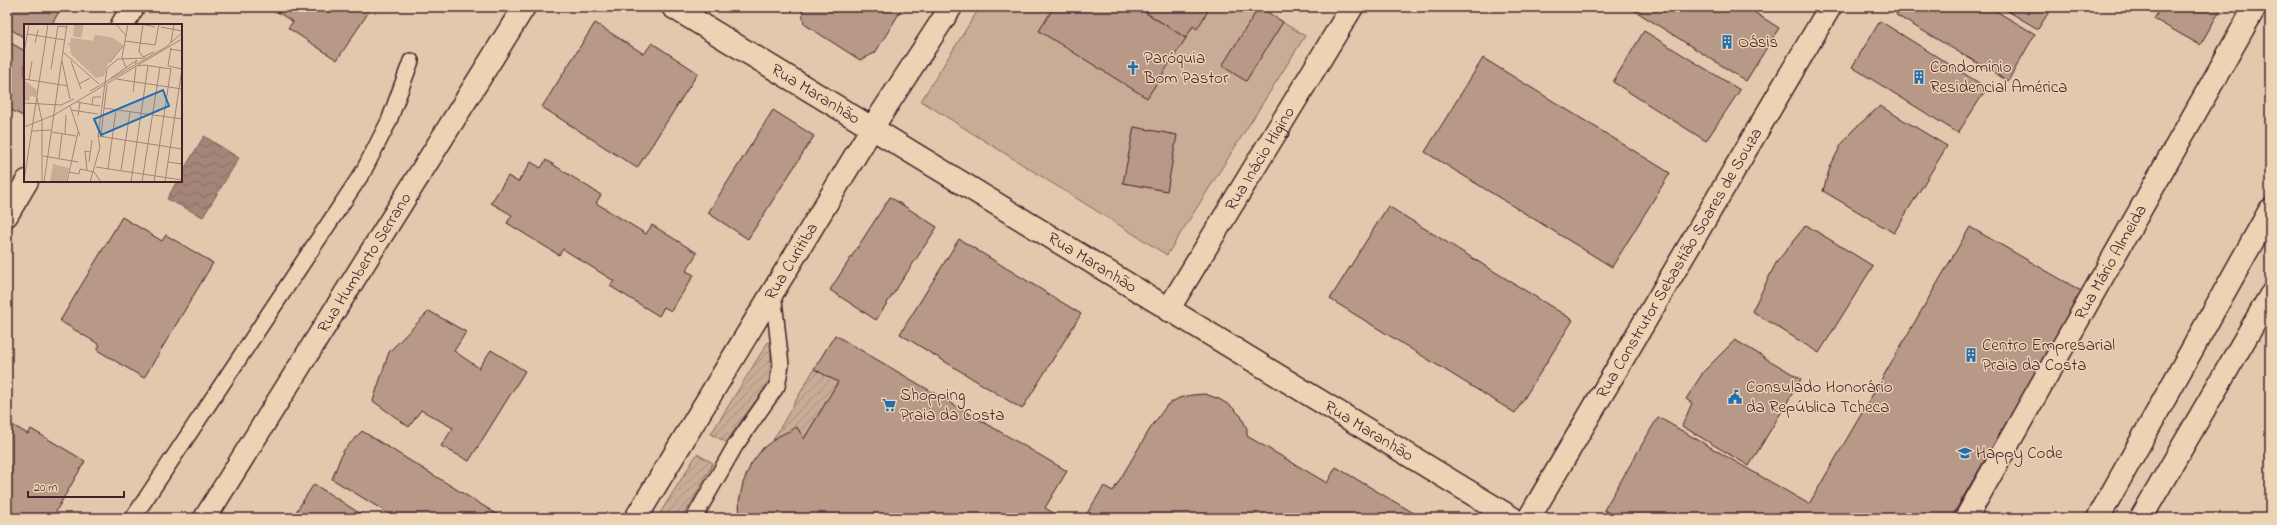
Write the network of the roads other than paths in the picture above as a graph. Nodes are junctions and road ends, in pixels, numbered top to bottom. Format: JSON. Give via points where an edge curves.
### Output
{"nodes":[{"id":1,"x":133,"y":7,"type":"edge"},
{"id":2,"x":524,"y":7,"type":"edge"},
{"id":3,"x":673,"y":7,"type":"edge"},
{"id":4,"x":951,"y":7,"type":"edge"},
{"id":5,"x":1830,"y":7,"type":"edge"},
{"id":6,"x":2256,"y":7,"type":"edge"},
{"id":7,"x":1345,"y":9,"type":"edge"},
{"id":8,"x":123,"y":24,"type":"edge"},
{"id":9,"x":411,"y":61,"type":"dead end"},
{"id":10,"x":872,"y":128,"type":"junction"},
{"id":11,"x":26,"y":182,"type":"edge"},
{"id":12,"x":2270,"y":210,"type":"edge"},
{"id":13,"x":7,"y":215,"type":"edge"},
{"id":14,"x":773,"y":291,"type":"junction"},
{"id":15,"x":2270,"y":296,"type":"edge"},
{"id":16,"x":1168,"y":310,"type":"junction"},
{"id":17,"x":132,"y":518,"type":"edge"},
{"id":18,"x":205,"y":518,"type":"edge"},
{"id":19,"x":636,"y":518,"type":"edge"},
{"id":20,"x":694,"y":518,"type":"edge"},
{"id":21,"x":1512,"y":518,"type":"edge"},
{"id":22,"x":1529,"y":518,"type":"edge"},
{"id":23,"x":1966,"y":518,"type":"edge"},
{"id":24,"x":2098,"y":518,"type":"edge"},
{"id":25,"x":2141,"y":518,"type":"edge"}],
"edges":[{"from":1,"to":8,"type":"street"},
{"from":2,"to":18,"type":"street","name":"Rua Humberto Serrano"},
{"from":3,"to":10,"type":"street","name":"Rua Maranhão"},
{"from":4,"to":10,"type":"street","name":"Rua Curitiba"},
{"from":5,"to":22,"type":"street","name":"Rua Construtor Sebastião Soares de Souza"},
{"from":6,"to":23,"type":"street","name":"Rua Mário Almeida"},
{"from":7,"to":16,"type":"street","name":"Rua Inácio Higino"},
{"from":9,"to":17,"type":"lane","via":[[389,121],[363,172]]},
{"from":10,"to":14,"type":"street","name":"Rua Curitiba"},
{"from":10,"to":16,"type":"street","name":"Rua Maranhão"},
{"from":11,"to":13,"type":"street"},
{"from":12,"to":24,"type":"street"},
{"from":14,"to":19,"type":"street","name":"Rua Curitiba"},
{"from":14,"to":20,"type":"lane","via":[[781,375],[777,386],[735,446]]},
{"from":15,"to":25,"type":"street"},
{"from":16,"to":21,"type":"street","name":"Rua Maranhão"}]}
